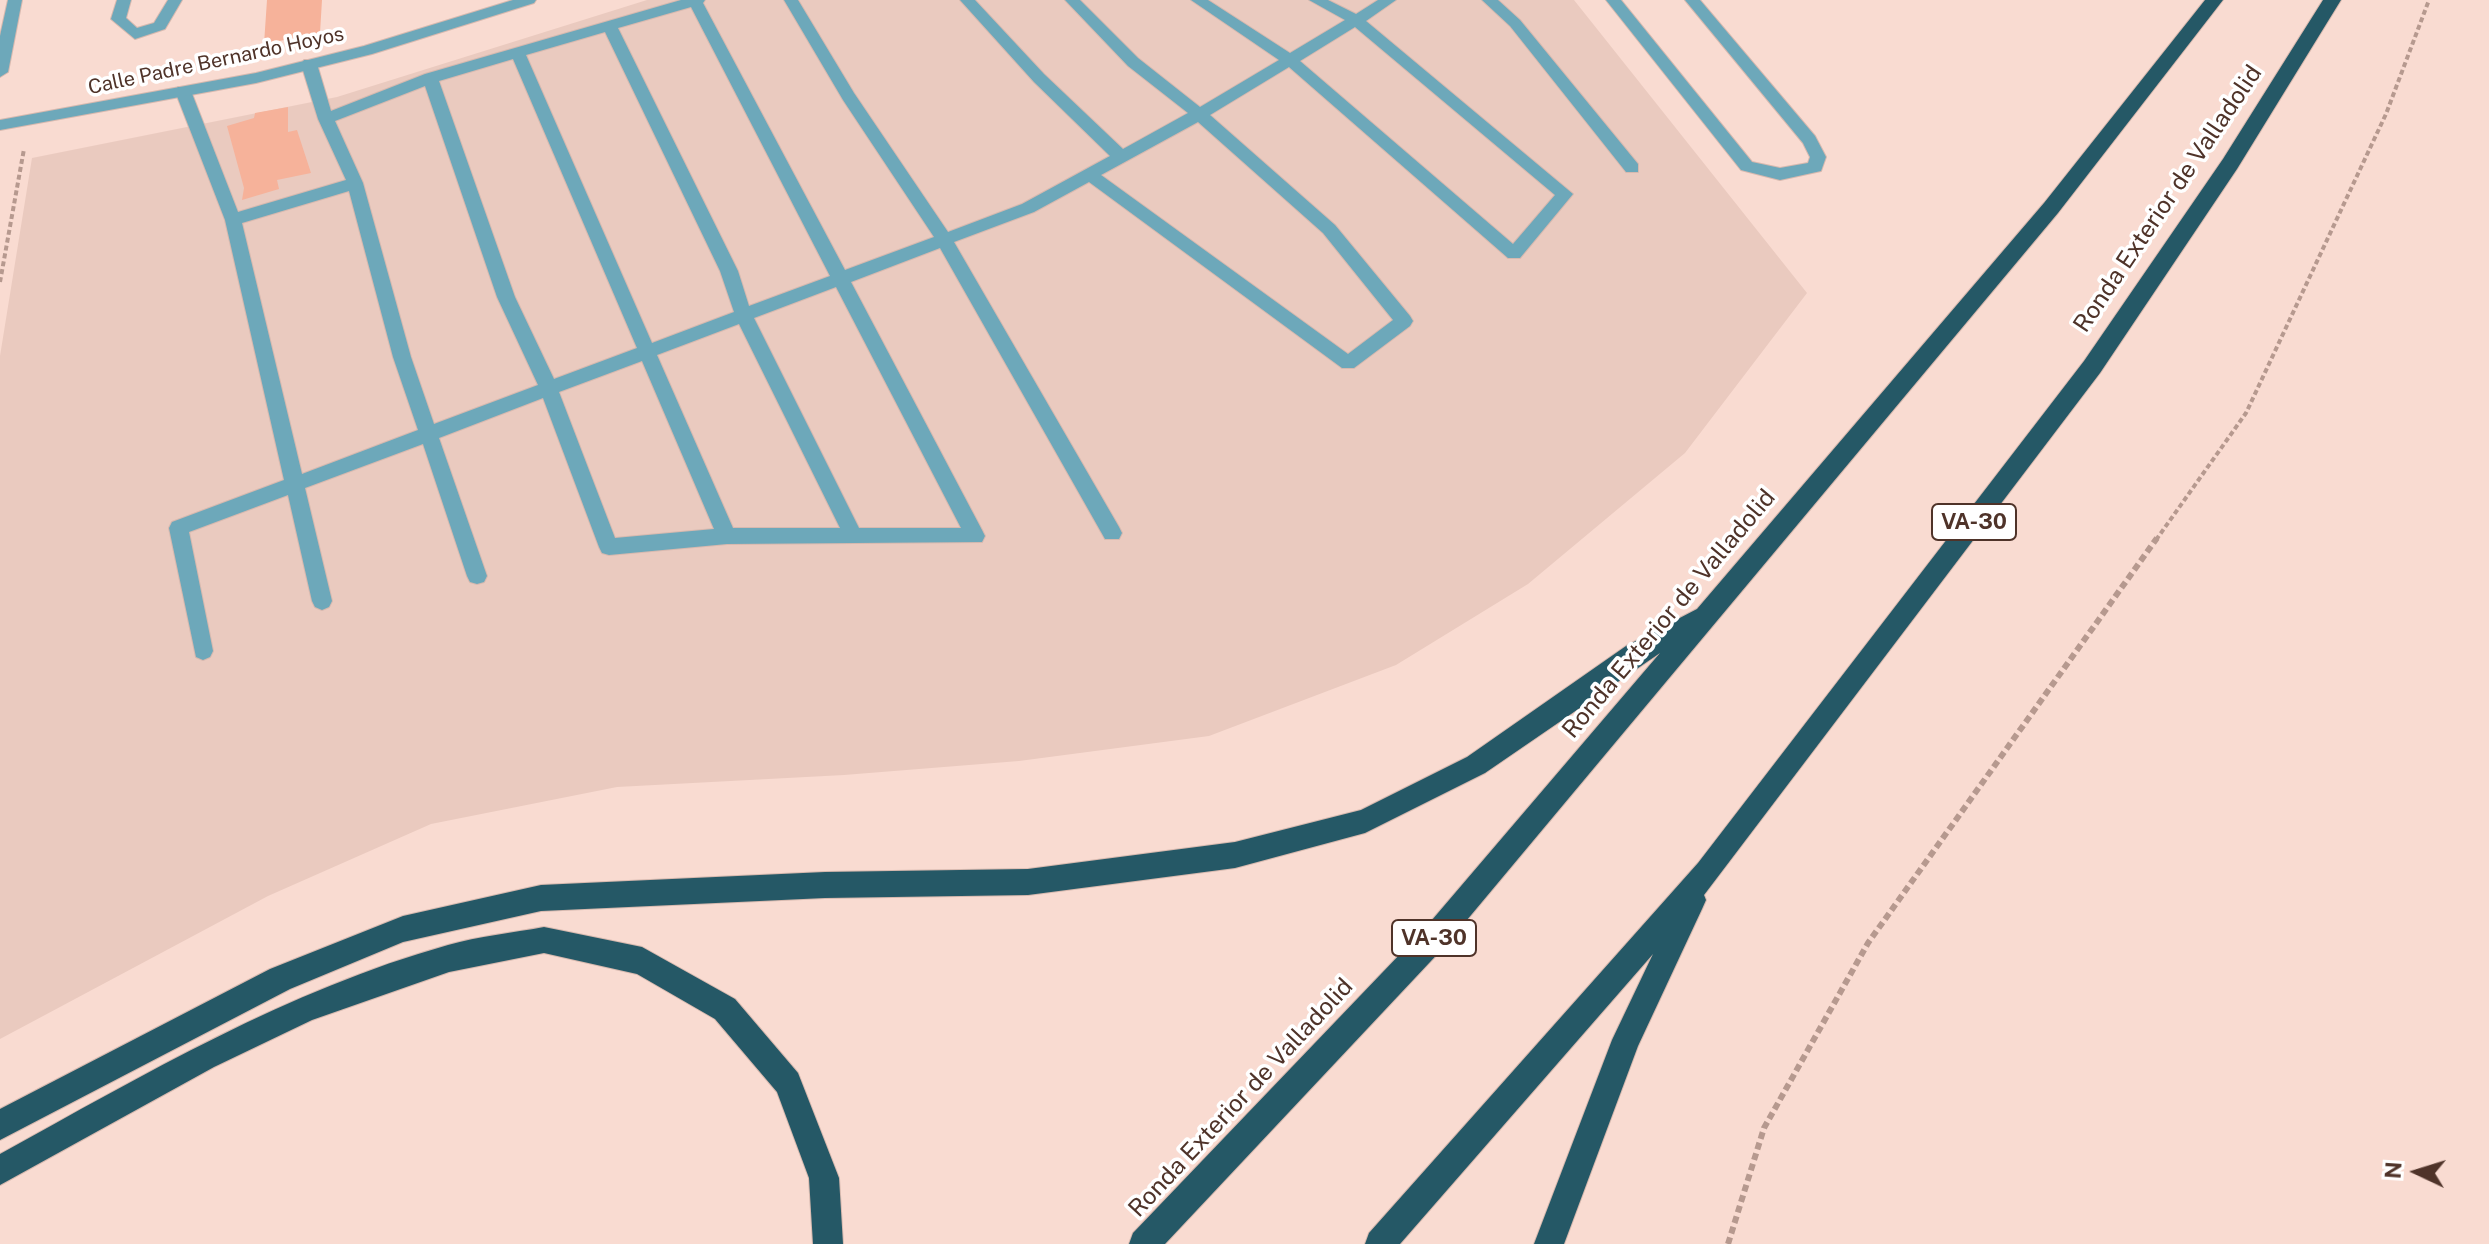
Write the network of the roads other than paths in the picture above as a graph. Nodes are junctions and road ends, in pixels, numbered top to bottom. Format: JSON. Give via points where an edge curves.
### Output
{"nodes":[{"id":1,"x":15,"y":0,"type":"edge"},
{"id":2,"x":124,"y":0,"type":"edge"},
{"id":3,"x":175,"y":0,"type":"edge"},
{"id":4,"x":529,"y":0,"type":"edge"},
{"id":5,"x":697,"y":0,"type":"edge"},
{"id":6,"x":791,"y":0,"type":"edge"},
{"id":7,"x":967,"y":0,"type":"edge"},
{"id":8,"x":1072,"y":0,"type":"edge"},
{"id":9,"x":1198,"y":0,"type":"edge"},
{"id":10,"x":1316,"y":0,"type":"edge"},
{"id":11,"x":1389,"y":0,"type":"edge"},
{"id":12,"x":1489,"y":0,"type":"edge"},
{"id":13,"x":1613,"y":0,"type":"edge"},
{"id":14,"x":1692,"y":0,"type":"edge"},
{"id":15,"x":2214,"y":0,"type":"edge"},
{"id":16,"x":2332,"y":0,"type":"edge"},
{"id":17,"x":1356,"y":20,"type":"junction"},
{"id":18,"x":609,"y":24,"type":"junction"},
{"id":19,"x":518,"y":53,"type":"junction"},
{"id":20,"x":1290,"y":60,"type":"junction"},
{"id":21,"x":309,"y":64,"type":"junction"},
{"id":22,"x":0,"y":72,"type":"edge"},
{"id":23,"x":430,"y":78,"type":"junction"},
{"id":24,"x":183,"y":91,"type":"junction"},
{"id":25,"x":1199,"y":114,"type":"junction"},
{"id":26,"x":326,"y":119,"type":"junction"},
{"id":27,"x":0,"y":125,"type":"edge"},
{"id":28,"x":1121,"y":157,"type":"junction"},
{"id":29,"x":1632,"y":168,"type":"dead end"},
{"id":30,"x":1089,"y":174,"type":"junction"},
{"id":31,"x":355,"y":183,"type":"junction"},
{"id":32,"x":233,"y":220,"type":"junction"},
{"id":33,"x":943,"y":238,"type":"junction"},
{"id":34,"x":841,"y":279,"type":"junction"},
{"id":35,"x":743,"y":314,"type":"junction"},
{"id":36,"x":647,"y":351,"type":"junction"},
{"id":37,"x":549,"y":389,"type":"junction"},
{"id":38,"x":429,"y":434,"type":"junction"},
{"id":39,"x":295,"y":486,"type":"junction"},
{"id":40,"x":1112,"y":533,"type":"dead end"},
{"id":41,"x":853,"y":535,"type":"junction"},
{"id":42,"x":727,"y":536,"type":"junction"},
{"id":43,"x":477,"y":576,"type":"dead end"},
{"id":44,"x":322,"y":601,"type":"dead end"},
{"id":45,"x":1707,"y":616,"type":"junction"},
{"id":46,"x":203,"y":651,"type":"dead end"},
{"id":47,"x":1707,"y":872,"type":"junction"},
{"id":48,"x":0,"y":1125,"type":"edge"},
{"id":49,"x":0,"y":1170,"type":"edge"},
{"id":50,"x":828,"y":1244,"type":"edge"},
{"id":51,"x":1144,"y":1244,"type":"edge"},
{"id":52,"x":1380,"y":1244,"type":"edge"},
{"id":53,"x":1549,"y":1244,"type":"edge"}],
"edges":[{"from":1,"to":22,"type":"street"},
{"from":2,"to":3,"type":"street","via":[[118,19],[135,34],[160,26]]},
{"from":4,"to":21,"type":"street","name":"Calle Padre Bernardo Hoyos"},
{"from":5,"to":18,"type":"street"},
{"from":5,"to":34,"type":"street"},
{"from":6,"to":33,"type":"street"},
{"from":7,"to":28,"type":"street"},
{"from":8,"to":25,"type":"street","via":[[1133,62]]},
{"from":9,"to":20,"type":"street"},
{"from":10,"to":17,"type":"street"},
{"from":11,"to":17,"type":"street"},
{"from":12,"to":29,"type":"street","via":[[1515,23]]},
{"from":13,"to":14,"type":"street","via":[[1747,166],[1780,174],[1815,167],[1818,157],[1809,140]]},
{"from":15,"to":45,"type":"highway","name":"Ronda Exterior de Valladolid","number":"VA-30","via":[[2051,208]]},
{"from":16,"to":47,"type":"highway","name":"Ronda Exterior de Valladolid","number":"VA-30","via":[[2230,164],[2092,367]]},
{"from":17,"to":20,"type":"street"},
{"from":17,"to":20,"type":"street","via":[[1565,194],[1514,254]]},
{"from":18,"to":19,"type":"street"},
{"from":18,"to":35,"type":"street","via":[[729,271]]},
{"from":19,"to":23,"type":"street"},
{"from":19,"to":36,"type":"street"},
{"from":20,"to":25,"type":"street"},
{"from":21,"to":24,"type":"street","name":"Calle Padre Bernardo Hoyos"},
{"from":21,"to":26,"type":"street"},
{"from":23,"to":26,"type":"street"},
{"from":23,"to":37,"type":"street","via":[[506,297]]},
{"from":24,"to":27,"type":"street","name":"Calle Padre Bernardo Hoyos"},
{"from":24,"to":32,"type":"street"},
{"from":25,"to":28,"type":"street"},
{"from":25,"to":30,"type":"street","via":[[1329,229],[1404,321],[1348,363]]},
{"from":26,"to":31,"type":"street"},
{"from":28,"to":30,"type":"street"},
{"from":30,"to":33,"type":"street","via":[[1028,208]]},
{"from":31,"to":32,"type":"street"},
{"from":31,"to":38,"type":"street","via":[[402,357]]},
{"from":32,"to":39,"type":"street"},
{"from":33,"to":34,"type":"street"},
{"from":33,"to":40,"type":"street"},
{"from":34,"to":35,"type":"street"},
{"from":34,"to":41,"type":"street","via":[[975,536]]},
{"from":35,"to":36,"type":"street"},
{"from":35,"to":41,"type":"street"},
{"from":36,"to":37,"type":"street"},
{"from":36,"to":42,"type":"street"},
{"from":37,"to":38,"type":"street"},
{"from":37,"to":42,"type":"street","via":[[609,547]]},
{"from":38,"to":39,"type":"street"},
{"from":38,"to":43,"type":"street"},
{"from":39,"to":44,"type":"street"},
{"from":39,"to":46,"type":"street","via":[[179,528]]},
{"from":41,"to":42,"type":"street"},
{"from":45,"to":48,"type":"highway","via":[[1635,654],[1476,765],[1365,821],[1235,855],[1028,882],[825,885],[526,901],[403,929],[280,979]]},
{"from":45,"to":51,"type":"highway","name":"Ronda Exterior de Valladolid","number":"VA-30","via":[[1436,936]]},
{"from":47,"to":52,"type":"highway","name":"Ronda Exterior de Valladolid","number":"VA-30"},
{"from":47,"to":53,"type":"highway","via":[[1626,1040]]},
{"from":49,"to":50,"type":"highway","via":[[204,1057],[307,1008],[449,958],[544,940],[642,961],[725,1009],[788,1083],[824,1178]]}]}
